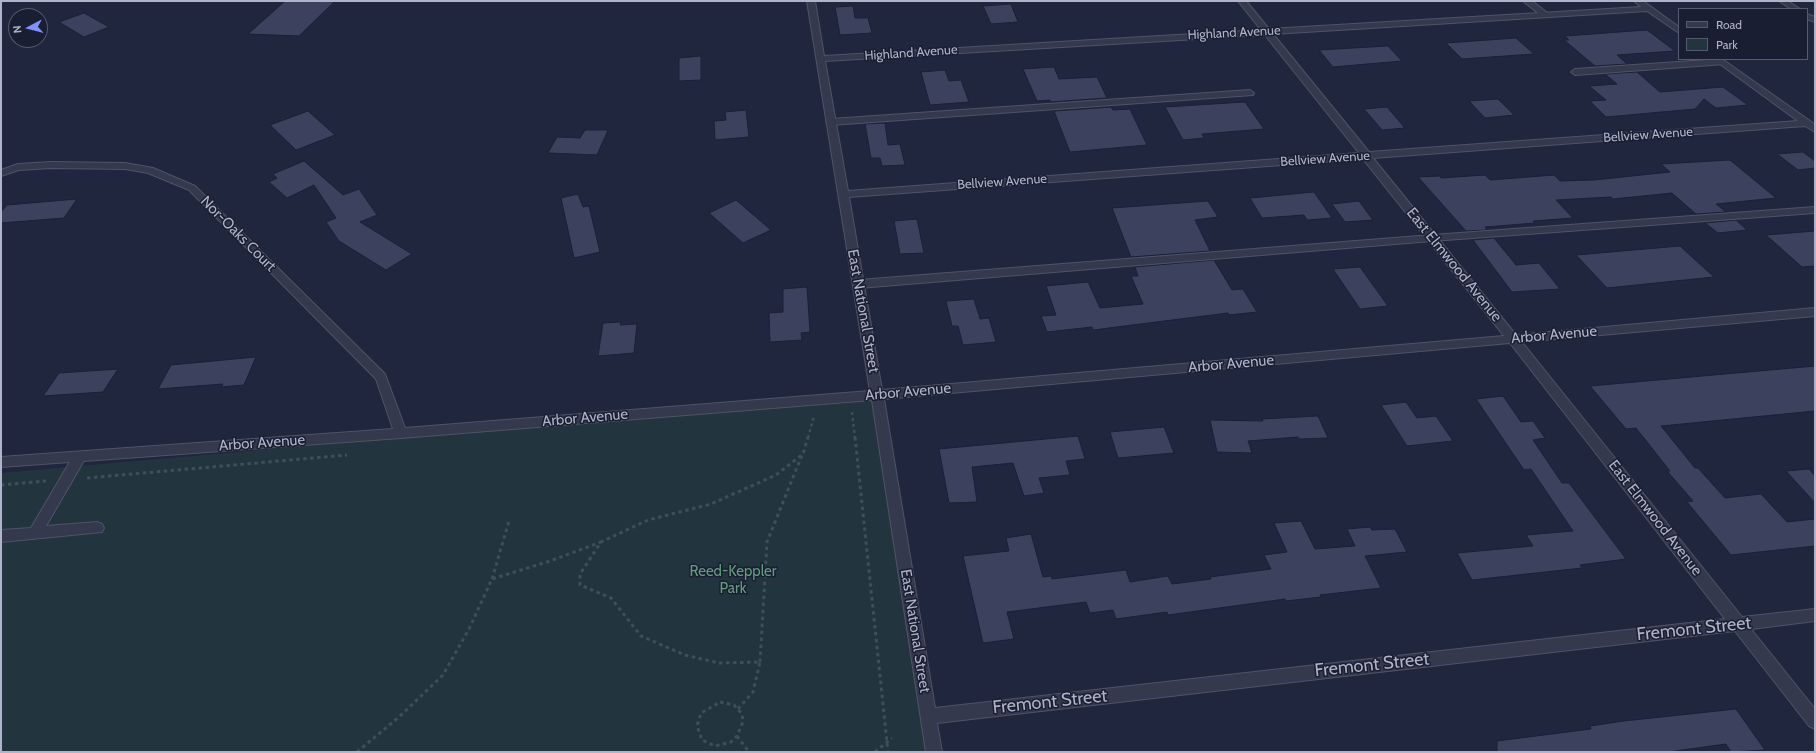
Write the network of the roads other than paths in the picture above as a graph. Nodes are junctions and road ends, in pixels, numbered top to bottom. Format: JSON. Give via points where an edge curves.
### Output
{"nodes":[{"id":1,"x":811,"y":1,"type":"edge"},
{"id":2,"x":1242,"y":1,"type":"edge"},
{"id":3,"x":1527,"y":1,"type":"edge"},
{"id":4,"x":1638,"y":1,"type":"edge"},
{"id":5,"x":1783,"y":1,"type":"edge"},
{"id":6,"x":1794,"y":8,"type":"edge"},
{"id":7,"x":1648,"y":9,"type":"junction"},
{"id":8,"x":1546,"y":15,"type":"junction"},
{"id":9,"x":1678,"y":30,"type":"edge"},
{"id":10,"x":1266,"y":31,"type":"junction"},
{"id":11,"x":821,"y":59,"type":"junction"},
{"id":12,"x":1720,"y":61,"type":"edge"},
{"id":13,"x":1575,"y":72,"type":"dead end"},
{"id":14,"x":1250,"y":93,"type":"dead end"},
{"id":15,"x":832,"y":122,"type":"junction"},
{"id":16,"x":1807,"y":123,"type":"junction"},
{"id":17,"x":1815,"y":129,"type":"edge"},
{"id":18,"x":1366,"y":156,"type":"junction"},
{"id":19,"x":1,"y":173,"type":"edge"},
{"id":20,"x":844,"y":194,"type":"junction"},
{"id":21,"x":1815,"y":210,"type":"edge"},
{"id":22,"x":1432,"y":238,"type":"junction"},
{"id":23,"x":859,"y":284,"type":"junction"},
{"id":24,"x":1815,"y":312,"type":"edge"},
{"id":25,"x":1513,"y":339,"type":"junction"},
{"id":26,"x":877,"y":395,"type":"junction"},
{"id":27,"x":401,"y":433,"type":"junction"},
{"id":28,"x":80,"y":457,"type":"junction"},
{"id":29,"x":1,"y":462,"type":"edge"},
{"id":30,"x":97,"y":528,"type":"dead end"},
{"id":31,"x":35,"y":533,"type":"junction"},
{"id":32,"x":1,"y":536,"type":"edge"},
{"id":33,"x":1815,"y":615,"type":"edge"},
{"id":34,"x":1738,"y":624,"type":"junction"},
{"id":35,"x":929,"y":716,"type":"junction"},
{"id":36,"x":1815,"y":721,"type":"edge"},
{"id":37,"x":934,"y":752,"type":"edge"}],
"edges":[{"from":1,"to":11,"type":"street","name":"East National Street"},
{"from":2,"to":10,"type":"street","name":"East Elmwood Avenue"},
{"from":3,"to":8,"type":"street"},
{"from":4,"to":7,"type":"street"},
{"from":5,"to":6,"type":"street"},
{"from":7,"to":8,"type":"street","name":"Highland Avenue"},
{"from":7,"to":9,"type":"street"},
{"from":8,"to":10,"type":"street","name":"Highland Avenue"},
{"from":10,"to":11,"type":"street","name":"Highland Avenue"},
{"from":10,"to":18,"type":"street","name":"East Elmwood Avenue"},
{"from":11,"to":15,"type":"street","name":"East National Street"},
{"from":12,"to":13,"type":"street"},
{"from":12,"to":16,"type":"street"},
{"from":14,"to":15,"type":"street"},
{"from":15,"to":20,"type":"street","name":"East National Street"},
{"from":16,"to":17,"type":"street"},
{"from":16,"to":18,"type":"street","name":"Bellview Avenue"},
{"from":18,"to":20,"type":"street","name":"Bellview Avenue"},
{"from":18,"to":22,"type":"street","name":"East Elmwood Avenue"},
{"from":19,"to":27,"type":"street","name":"Nor-Oaks Court","via":[[18,167],[51,165],[125,166],[150,170],[192,188],[381,377]]},
{"from":20,"to":23,"type":"street","name":"East National Street"},
{"from":21,"to":22,"type":"street"},
{"from":22,"to":23,"type":"street"},
{"from":22,"to":25,"type":"street","name":"East Elmwood Avenue"},
{"from":23,"to":26,"type":"street","name":"East National Street"},
{"from":24,"to":25,"type":"street","name":"Arbor Avenue"},
{"from":25,"to":26,"type":"street","name":"Arbor Avenue"},
{"from":25,"to":34,"type":"street","name":"East Elmwood Avenue"},
{"from":26,"to":27,"type":"street","name":"Arbor Avenue"},
{"from":26,"to":35,"type":"street","name":"East National Street"},
{"from":27,"to":28,"type":"street","name":"Arbor Avenue"},
{"from":28,"to":29,"type":"street","name":"Arbor Avenue"},
{"from":28,"to":31,"type":"street"},
{"from":30,"to":31,"type":"street"},
{"from":31,"to":32,"type":"street"},
{"from":33,"to":34,"type":"street","name":"Fremont Street"},
{"from":34,"to":35,"type":"street","name":"Fremont Street"},
{"from":34,"to":36,"type":"street","name":"East Elmwood Avenue"},
{"from":35,"to":37,"type":"street","name":"East National Street"}]}
